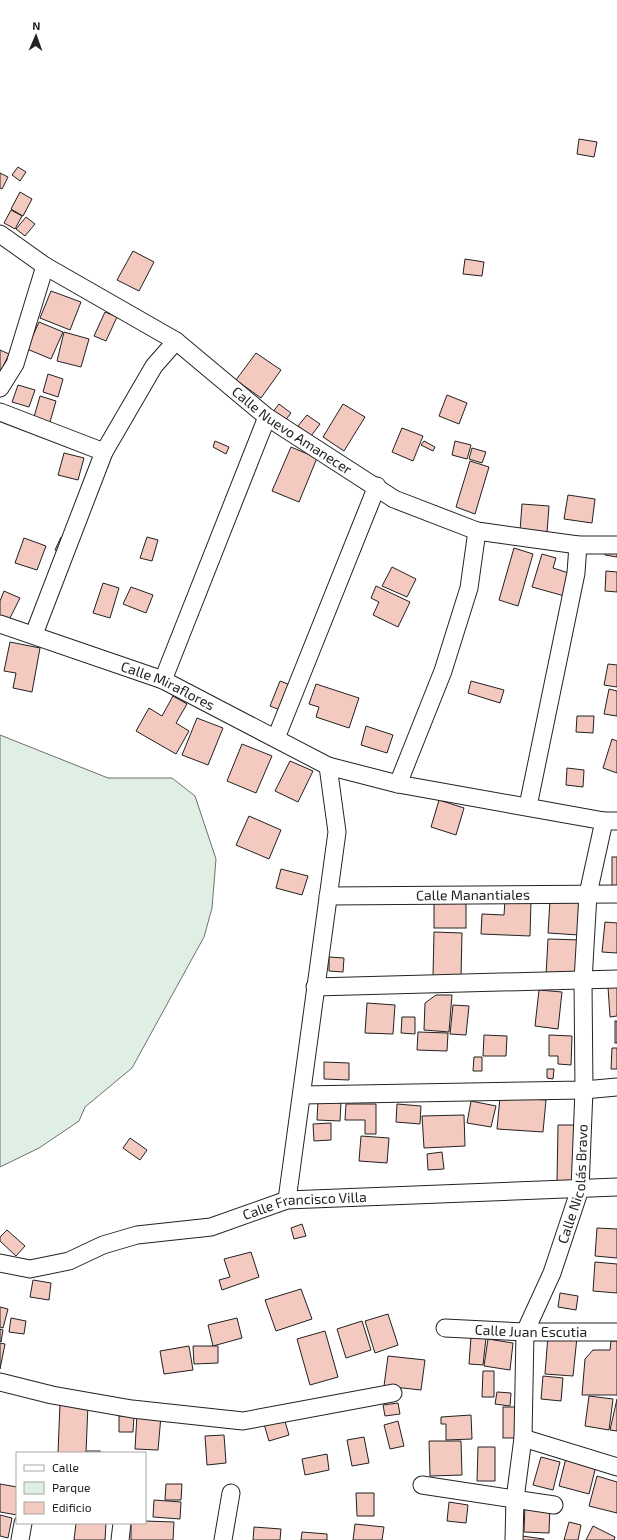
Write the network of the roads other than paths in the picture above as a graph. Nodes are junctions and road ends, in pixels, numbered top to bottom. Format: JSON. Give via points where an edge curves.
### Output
{"nodes":[{"id":1,"x":0,"y":234,"type":"edge"},
{"id":2,"x":45,"y":266,"type":"junction"},
{"id":3,"x":176,"y":341,"type":"junction"},
{"id":4,"x":0,"y":388,"type":"edge"},
{"id":5,"x":0,"y":412,"type":"edge"},
{"id":6,"x":267,"y":417,"type":"junction"},
{"id":7,"x":104,"y":452,"type":"junction"},
{"id":8,"x":377,"y":486,"type":"junction"},
{"id":9,"x":477,"y":530,"type":"junction"},
{"id":10,"x":578,"y":545,"type":"junction"},
{"id":11,"x":617,"y":545,"type":"edge"},
{"id":12,"x":0,"y":624,"type":"edge"},
{"id":13,"x":34,"y":634,"type":"junction"},
{"id":14,"x":163,"y":680,"type":"junction"},
{"id":15,"x":276,"y":738,"type":"junction"},
{"id":16,"x":328,"y":766,"type":"junction"},
{"id":17,"x":398,"y":784,"type":"junction"},
{"id":18,"x":528,"y":806,"type":"junction"},
{"id":19,"x":611,"y":821,"type":"edge"},
{"id":20,"x":588,"y":894,"type":"junction"},
{"id":21,"x":617,"y":894,"type":"edge"},
{"id":22,"x":328,"y":896,"type":"junction"},
{"id":23,"x":617,"y":979,"type":"edge"},
{"id":24,"x":583,"y":981,"type":"junction"},
{"id":25,"x":315,"y":987,"type":"junction"},
{"id":26,"x":617,"y":1087,"type":"edge"},
{"id":27,"x":584,"y":1090,"type":"junction"},
{"id":28,"x":302,"y":1095,"type":"junction"},
{"id":29,"x":617,"y":1187,"type":"edge"},
{"id":30,"x":580,"y":1189,"type":"junction"},
{"id":31,"x":287,"y":1200,"type":"junction"},
{"id":32,"x":0,"y":1263,"type":"edge"},
{"id":33,"x":445,"y":1328,"type":"dead end"},
{"id":34,"x":525,"y":1332,"type":"junction"},
{"id":35,"x":617,"y":1332,"type":"edge"},
{"id":36,"x":0,"y":1382,"type":"edge"},
{"id":37,"x":393,"y":1393,"type":"dead end"},
{"id":38,"x":524,"y":1438,"type":"junction"},
{"id":39,"x":617,"y":1467,"type":"edge"},
{"id":40,"x":422,"y":1485,"type":"dead end"},
{"id":41,"x":231,"y":1493,"type":"dead end"},
{"id":42,"x":515,"y":1498,"type":"junction"},
{"id":43,"x":554,"y":1505,"type":"dead end"},
{"id":44,"x":23,"y":1524,"type":"edge"},
{"id":45,"x":122,"y":1524,"type":"edge"},
{"id":46,"x":20,"y":1540,"type":"edge"},
{"id":47,"x":120,"y":1540,"type":"edge"},
{"id":48,"x":223,"y":1540,"type":"edge"},
{"id":49,"x":514,"y":1540,"type":"edge"}],
"edges":[{"from":1,"to":2,"type":"street","name":"Calle Nuevo Amanecer"},
{"from":2,"to":3,"type":"street","name":"Calle Nuevo Amanecer"},
{"from":2,"to":4,"type":"street","via":[[15,364]]},
{"from":3,"to":6,"type":"street","name":"Calle Nuevo Amanecer"},
{"from":3,"to":7,"type":"street","via":[[154,366]]},
{"from":5,"to":7,"type":"street"},
{"from":6,"to":8,"type":"street","name":"Calle Nuevo Amanecer"},
{"from":6,"to":14,"type":"street"},
{"from":7,"to":13,"type":"street"},
{"from":8,"to":9,"type":"street","name":"Calle Nuevo Amanecer","via":[[394,499]]},
{"from":8,"to":15,"type":"street"},
{"from":9,"to":10,"type":"street","name":"Calle Nuevo Amanecer"},
{"from":9,"to":17,"type":"street","via":[[469,588],[446,664]]},
{"from":10,"to":11,"type":"street","name":"Calle Nuevo Amanecer"},
{"from":10,"to":18,"type":"street","via":[[576,573]]},
{"from":12,"to":13,"type":"street","name":"Calle Miraflores"},
{"from":13,"to":14,"type":"street","name":"Calle Miraflores"},
{"from":14,"to":15,"type":"street","name":"Calle Miraflores"},
{"from":15,"to":16,"type":"street","name":"Calle Miraflores"},
{"from":16,"to":17,"type":"street","name":"Calle Miraflores"},
{"from":16,"to":22,"type":"street","via":[[337,832]]},
{"from":17,"to":18,"type":"street","name":"Calle Miraflores"},
{"from":18,"to":19,"type":"street","name":"Calle Miraflores"},
{"from":19,"to":20,"type":"street","name":"Calle Nicolás Bravo"},
{"from":20,"to":21,"type":"street","name":"Calle Manantiales"},
{"from":20,"to":22,"type":"street","name":"Calle Manantiales"},
{"from":20,"to":24,"type":"street","name":"Calle Nicolás Bravo"},
{"from":22,"to":25,"type":"street"},
{"from":23,"to":24,"type":"street"},
{"from":24,"to":25,"type":"street"},
{"from":24,"to":27,"type":"street","name":"Calle Nicolás Bravo"},
{"from":25,"to":28,"type":"street"},
{"from":26,"to":27,"type":"street"},
{"from":27,"to":28,"type":"street"},
{"from":27,"to":30,"type":"street","name":"Calle Nicolás Bravo"},
{"from":28,"to":31,"type":"street"},
{"from":29,"to":30,"type":"street","name":"Calle Francisco Villa"},
{"from":30,"to":31,"type":"street","name":"Calle Francisco Villa"},
{"from":30,"to":34,"type":"street","name":"Calle Nicolás Bravo","via":[[552,1273]]},
{"from":31,"to":32,"type":"street","name":"Calle Francisco Villa","via":[[211,1227],[137,1235],[103,1245],[69,1261],[30,1268]]},
{"from":33,"to":34,"type":"street","name":"Calle Juan Escutia"},
{"from":34,"to":35,"type":"street","name":"Calle Juan Escutia"},
{"from":34,"to":38,"type":"street","name":"Calle Nicolás Bravo"},
{"from":36,"to":37,"type":"street","via":[[52,1395],[132,1409],[244,1421]]},
{"from":38,"to":39,"type":"street"},
{"from":38,"to":42,"type":"street","name":"Calle Nicolás Bravo"},
{"from":40,"to":42,"type":"street"},
{"from":41,"to":48,"type":"street"},
{"from":42,"to":43,"type":"street"},
{"from":42,"to":49,"type":"street","name":"Calle Nicolás Bravo"},
{"from":44,"to":46,"type":"street"},
{"from":45,"to":47,"type":"street"}]}
